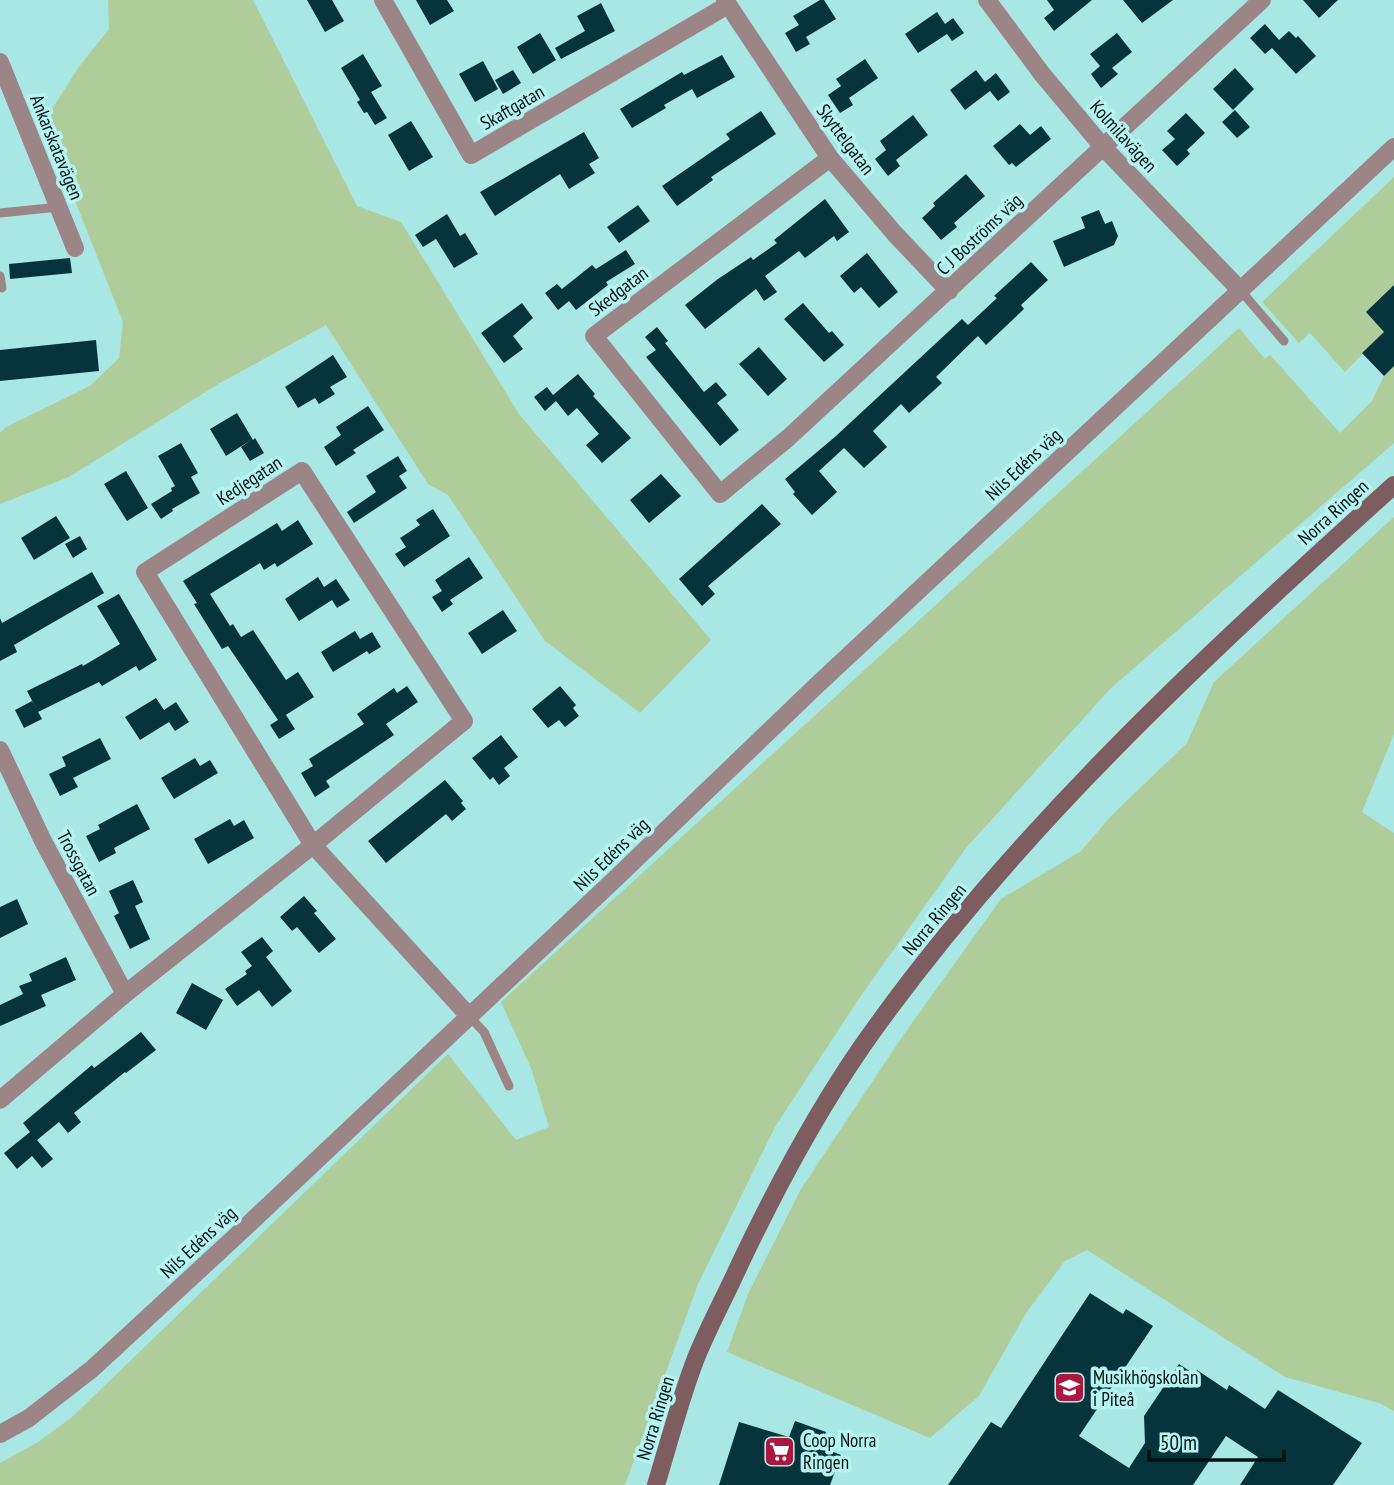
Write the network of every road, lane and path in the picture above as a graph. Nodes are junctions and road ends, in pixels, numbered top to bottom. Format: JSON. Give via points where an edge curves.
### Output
{"nodes":[{"id":1,"x":383,"y":0,"type":"edge"},
{"id":2,"x":987,"y":0,"type":"edge"},
{"id":3,"x":1262,"y":0,"type":"edge"},
{"id":4,"x":727,"y":3,"type":"edge"},
{"id":5,"x":1243,"y":6,"type":"edge"},
{"id":6,"x":0,"y":62,"type":"edge"},
{"id":7,"x":1103,"y":147,"type":"junction"},
{"id":8,"x":1394,"y":147,"type":"edge"},
{"id":9,"x":830,"y":158,"type":"junction"},
{"id":10,"x":59,"y":207,"type":"junction"},
{"id":11,"x":0,"y":213,"type":"edge"},
{"id":12,"x":75,"y":248,"type":"dead end"},
{"id":13,"x":0,"y":275,"type":"edge"},
{"id":14,"x":2,"y":288,"type":"edge"},
{"id":15,"x":949,"y":291,"type":"junction"},
{"id":16,"x":1241,"y":291,"type":"junction"},
{"id":17,"x":1284,"y":341,"type":"dead end"},
{"id":18,"x":1394,"y":485,"type":"edge"},
{"id":19,"x":720,"y":494,"type":"joint"},
{"id":20,"x":0,"y":750,"type":"edge"},
{"id":21,"x":313,"y":845,"type":"junction"},
{"id":22,"x":125,"y":994,"type":"junction"},
{"id":23,"x":469,"y":1016,"type":"junction"},
{"id":24,"x":509,"y":1086,"type":"dead end"},
{"id":25,"x":0,"y":1100,"type":"edge"},
{"id":26,"x":0,"y":1434,"type":"edge"},
{"id":27,"x":656,"y":1485,"type":"edge"}],
"edges":[{"from":1,"to":4,"type":"street","name":"Skaftgatan","via":[[471,155]]},
{"from":2,"to":7,"type":"street","name":"Kolmilavägen"},
{"from":3,"to":5,"type":"street","name":"C J Boströms väg"},
{"from":4,"to":9,"type":"street","name":"Skyttelgatan"},
{"from":5,"to":7,"type":"street","name":"C J Boströms väg"},
{"from":6,"to":10,"type":"street","name":"Ankarskatavägen"},
{"from":7,"to":15,"type":"street","name":"C J Boströms väg"},
{"from":7,"to":16,"type":"street","name":"Kolmilavägen"},
{"from":8,"to":16,"type":"street","name":"Nils Edéns väg"},
{"from":9,"to":15,"type":"street","name":"Skyttelgatan"},
{"from":9,"to":19,"type":"street","name":"Skedgatan","via":[[593,336]]},
{"from":10,"to":11,"type":"lane"},
{"from":10,"to":12,"type":"street","name":"Ankarskatavägen"},
{"from":13,"to":14,"type":"lane"},
{"from":15,"to":19,"type":"street","name":"C J Boströms väg"},
{"from":16,"to":17,"type":"lane"},
{"from":16,"to":23,"type":"street","name":"Nils Edéns väg"},
{"from":18,"to":27,"type":"main road","name":"Norra Ringen","via":[[1133,728],[1015,854],[861,1048],[770,1198],[696,1359]]},
{"from":20,"to":22,"type":"street","name":"Trossgatan"},
{"from":21,"to":21,"type":"street","name":"Kedjegatan","via":[[145,572],[302,471],[464,721]]},
{"from":21,"to":22,"type":"street"},
{"from":21,"to":23,"type":"street","name":"Kedjegatan"},
{"from":22,"to":25,"type":"street"},
{"from":23,"to":24,"type":"lane","via":[[484,1032]]},
{"from":23,"to":26,"type":"street","name":"Nils Edéns väg","via":[[92,1369],[29,1418]]}]}
